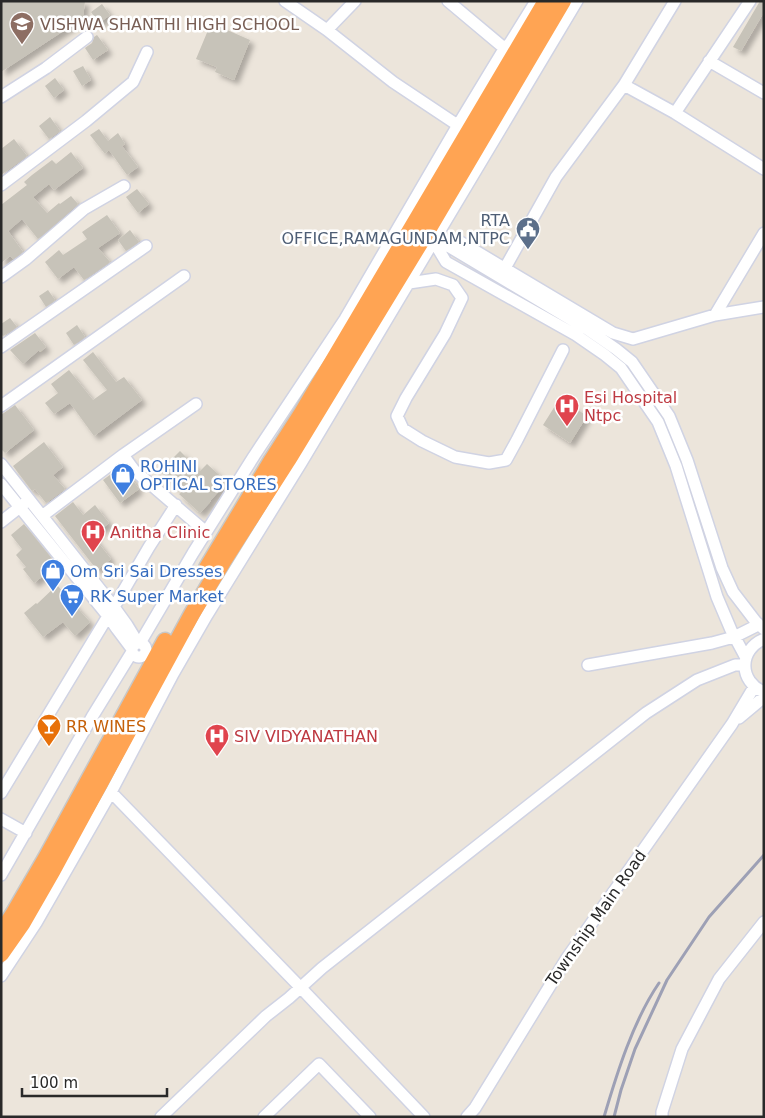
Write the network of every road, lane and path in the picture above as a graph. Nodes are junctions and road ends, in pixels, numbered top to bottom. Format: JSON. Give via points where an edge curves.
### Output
{"nodes":[{"id":1,"x":285,"y":1,"type":"edge"},
{"id":2,"x":354,"y":1,"type":"edge"},
{"id":3,"x":448,"y":1,"type":"edge"},
{"id":4,"x":563,"y":1,"type":"edge"},
{"id":5,"x":576,"y":1,"type":"edge"},
{"id":6,"x":675,"y":1,"type":"edge"},
{"id":7,"x":750,"y":1,"type":"edge"},
{"id":8,"x":537,"y":4,"type":"edge"},
{"id":9,"x":327,"y":30,"type":"junction"},
{"id":10,"x":87,"y":36,"type":"dead end"},
{"id":11,"x":147,"y":52,"type":"dead end"},
{"id":12,"x":521,"y":57,"type":"junction"},
{"id":13,"x":709,"y":61,"type":"junction"},
{"id":14,"x":624,"y":84,"type":"junction"},
{"id":15,"x":764,"y":93,"type":"edge"},
{"id":16,"x":1,"y":97,"type":"edge"},
{"id":17,"x":675,"y":113,"type":"junction"},
{"id":18,"x":463,"y":129,"type":"junction"},
{"id":19,"x":764,"y":168,"type":"edge"},
{"id":20,"x":1,"y":185,"type":"edge"},
{"id":21,"x":124,"y":186,"type":"dead end"},
{"id":22,"x":764,"y":233,"type":"edge"},
{"id":23,"x":425,"y":239,"type":"junction"},
{"id":24,"x":146,"y":246,"type":"dead end"},
{"id":25,"x":446,"y":262,"type":"junction"},
{"id":26,"x":384,"y":264,"type":"junction"},
{"id":27,"x":505,"y":268,"type":"junction"},
{"id":28,"x":184,"y":276,"type":"dead end"},
{"id":29,"x":1,"y":277,"type":"edge"},
{"id":30,"x":436,"y":279,"type":"junction"},
{"id":31,"x":409,"y":283,"type":"junction"},
{"id":32,"x":764,"y":307,"type":"edge"},
{"id":33,"x":715,"y":315,"type":"junction"},
{"id":34,"x":1,"y":347,"type":"edge"},
{"id":35,"x":563,"y":350,"type":"dead end"},
{"id":36,"x":196,"y":404,"type":"dead end"},
{"id":37,"x":1,"y":406,"type":"edge"},
{"id":38,"x":123,"y":455,"type":"junction"},
{"id":39,"x":295,"y":462,"type":"junction"},
{"id":40,"x":1,"y":464,"type":"edge"},
{"id":41,"x":1,"y":484,"type":"edge"},
{"id":42,"x":24,"y":503,"type":"junction"},
{"id":43,"x":176,"y":506,"type":"junction"},
{"id":44,"x":42,"y":516,"type":"junction"},
{"id":45,"x":1,"y":522,"type":"edge"},
{"id":46,"x":247,"y":524,"type":"junction"},
{"id":47,"x":206,"y":532,"type":"junction"},
{"id":48,"x":111,"y":612,"type":"junction"},
{"id":49,"x":761,"y":627,"type":"edge"},
{"id":50,"x":734,"y":637,"type":"junction"},
{"id":51,"x":764,"y":640,"type":"edge"},
{"id":52,"x":136,"y":647,"type":"junction"},
{"id":53,"x":745,"y":661,"type":"junction"},
{"id":54,"x":588,"y":665,"type":"dead end"},
{"id":55,"x":158,"y":666,"type":"junction"},
{"id":56,"x":759,"y":690,"type":"edge"},
{"id":57,"x":764,"y":698,"type":"edge"},
{"id":58,"x":732,"y":724,"type":"junction"},
{"id":59,"x":111,"y":792,"type":"junction"},
{"id":60,"x":1,"y":793,"type":"edge"},
{"id":61,"x":1,"y":819,"type":"edge"},
{"id":62,"x":26,"y":833,"type":"junction"},
{"id":63,"x":1,"y":875,"type":"edge"},
{"id":64,"x":764,"y":922,"type":"edge"},
{"id":65,"x":1,"y":933,"type":"edge"},
{"id":66,"x":1,"y":954,"type":"edge"},
{"id":67,"x":1,"y":976,"type":"edge"},
{"id":68,"x":300,"y":987,"type":"junction"},
{"id":69,"x":161,"y":1117,"type":"edge"},
{"id":70,"x":264,"y":1117,"type":"edge"},
{"id":71,"x":370,"y":1117,"type":"edge"},
{"id":72,"x":424,"y":1117,"type":"edge"},
{"id":73,"x":467,"y":1117,"type":"edge"},
{"id":74,"x":662,"y":1117,"type":"edge"}],
"edges":[{"from":1,"to":9,"type":"street"},
{"from":2,"to":9,"type":"street"},
{"from":3,"to":12,"type":"street"},
{"from":4,"to":12,"type":"highway"},
{"from":5,"to":12,"type":"street"},
{"from":6,"to":14,"type":"street"},
{"from":7,"to":13,"type":"street"},
{"from":8,"to":12,"type":"highway"},
{"from":9,"to":18,"type":"street","via":[[393,82]]},
{"from":10,"to":16,"type":"street"},
{"from":11,"to":20,"type":"street","via":[[133,82]]},
{"from":12,"to":18,"type":"highway"},
{"from":12,"to":23,"type":"highway"},
{"from":13,"to":15,"type":"street"},
{"from":13,"to":17,"type":"street"},
{"from":14,"to":17,"type":"street"},
{"from":14,"to":27,"type":"street","via":[[556,177]]},
{"from":17,"to":19,"type":"street"},
{"from":18,"to":23,"type":"highway"},
{"from":21,"to":29,"type":"street","via":[[84,209]]},
{"from":22,"to":33,"type":"street"},
{"from":23,"to":25,"type":"street"},
{"from":23,"to":26,"type":"highway"},
{"from":23,"to":27,"type":"street","via":[[457,240]]},
{"from":23,"to":31,"type":"street"},
{"from":23,"to":39,"type":"highway"},
{"from":23,"to":49,"type":"street","via":[[587,329],[632,362],[670,416],[722,568],[733,592]]},
{"from":24,"to":34,"type":"street"},
{"from":25,"to":30,"type":"street"},
{"from":25,"to":50,"type":"street","via":[[576,335],[621,368],[658,422]]},
{"from":26,"to":46,"type":"highway","via":[[272,460]]},
{"from":26,"to":47,"type":"street"},
{"from":27,"to":33,"type":"street","via":[[613,333],[633,339]]},
{"from":28,"to":37,"type":"street"},
{"from":30,"to":31,"type":"street"},
{"from":30,"to":35,"type":"street","via":[[453,285],[462,298],[397,416],[403,429],[422,441],[455,457],[489,463],[506,460]]},
{"from":31,"to":39,"type":"street"},
{"from":32,"to":33,"type":"street"},
{"from":36,"to":38,"type":"street"},
{"from":38,"to":43,"type":"street","via":[[134,470]]},
{"from":38,"to":44,"type":"street"},
{"from":39,"to":46,"type":"highway"},
{"from":40,"to":42,"type":"street"},
{"from":41,"to":42,"type":"street"},
{"from":42,"to":44,"type":"street"},
{"from":42,"to":45,"type":"street"},
{"from":42,"to":48,"type":"street"},
{"from":43,"to":47,"type":"street"},
{"from":43,"to":48,"type":"street"},
{"from":44,"to":48,"type":"street"},
{"from":46,"to":55,"type":"highway"},
{"from":47,"to":52,"type":"street"},
{"from":48,"to":52,"type":"street","via":[[117,629]]},
{"from":48,"to":60,"type":"street"},
{"from":49,"to":50,"type":"street"},
{"from":50,"to":53,"type":"street"},
{"from":50,"to":54,"type":"street"},
{"from":51,"to":53,"type":"street","via":[[756,643]]},
{"from":52,"to":55,"type":"street","via":[[134,656]]},
{"from":52,"to":62,"type":"street"},
{"from":53,"to":56,"type":"street","via":[[747,677]]},
{"from":53,"to":68,"type":"street","via":[[697,680],[646,713]]},
{"from":55,"to":59,"type":"street"},
{"from":55,"to":65,"type":"highway"},
{"from":55,"to":66,"type":"highway","via":[[49,877]]},
{"from":56,"to":58,"type":"street","name":"Township Main Road"},
{"from":57,"to":58,"type":"street","name":"Township Main Road"},
{"from":58,"to":73,"type":"street","name":"Township Main Road","via":[[567,958]]},
{"from":59,"to":67,"type":"street","via":[[36,923]]},
{"from":59,"to":68,"type":"street"},
{"from":61,"to":62,"type":"street"},
{"from":62,"to":63,"type":"street"},
{"from":64,"to":74,"type":"street","via":[[719,979],[682,1049]]},
{"from":68,"to":69,"type":"street"},
{"from":68,"to":72,"type":"street"},
{"from":70,"to":71,"type":"street","via":[[319,1064]]}]}
